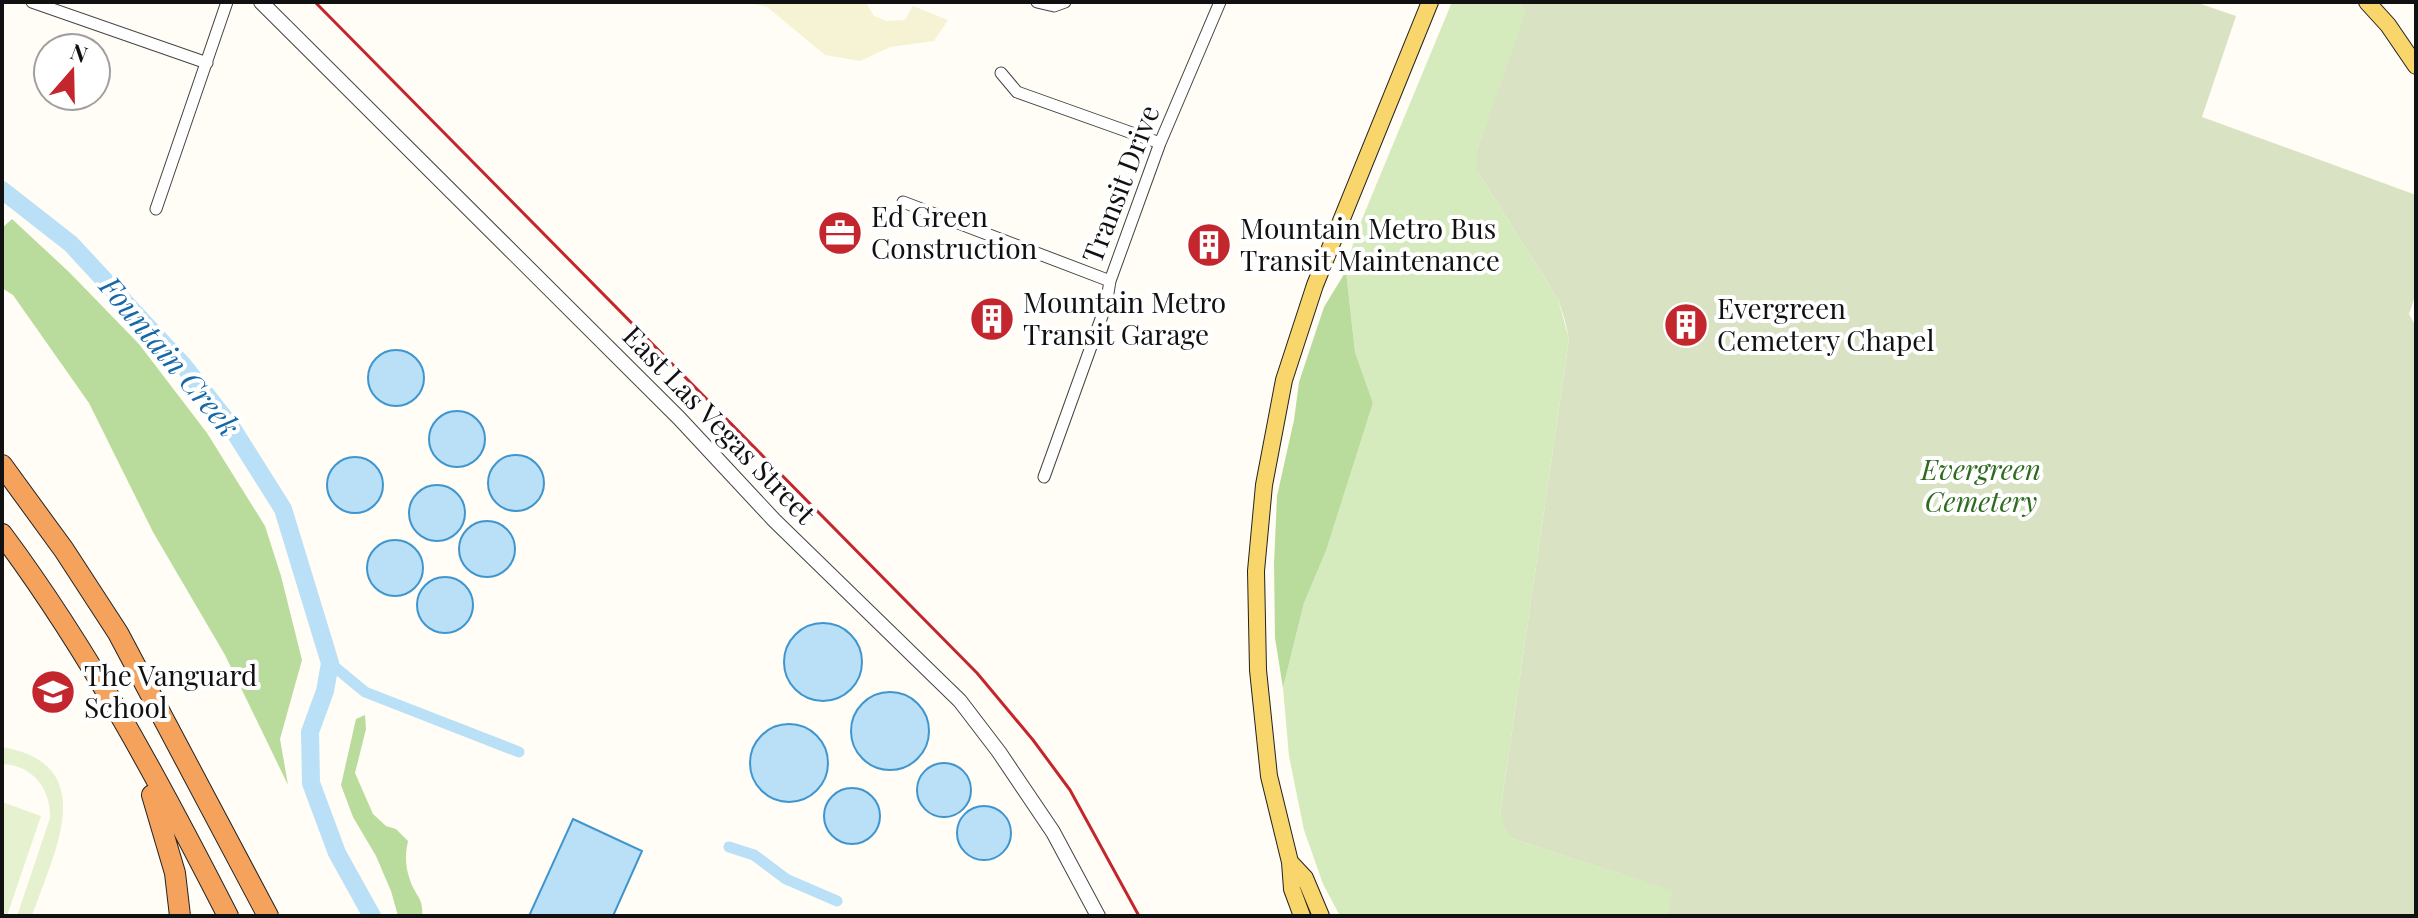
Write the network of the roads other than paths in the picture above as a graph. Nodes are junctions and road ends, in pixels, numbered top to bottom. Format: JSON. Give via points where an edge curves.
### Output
{"nodes":[{"id":1,"x":32,"y":2,"type":"edge"},
{"id":2,"x":227,"y":2,"type":"edge"},
{"id":3,"x":261,"y":2,"type":"edge"},
{"id":4,"x":1037,"y":2,"type":"edge"},
{"id":5,"x":1065,"y":2,"type":"edge"},
{"id":6,"x":1220,"y":2,"type":"edge"},
{"id":7,"x":1430,"y":2,"type":"edge"},
{"id":8,"x":2367,"y":2,"type":"edge"},
{"id":9,"x":207,"y":63,"type":"junction"},
{"id":10,"x":2416,"y":66,"type":"edge"},
{"id":11,"x":1001,"y":73,"type":"dead end"},
{"id":12,"x":1160,"y":143,"type":"junction"},
{"id":13,"x":903,"y":202,"type":"dead end"},
{"id":14,"x":156,"y":209,"type":"dead end"},
{"id":15,"x":1110,"y":281,"type":"junction"},
{"id":16,"x":2,"y":465,"type":"edge"},
{"id":17,"x":1044,"y":477,"type":"dead end"},
{"id":18,"x":2,"y":534,"type":"edge"},
{"id":19,"x":126,"y":727,"type":"junction"},
{"id":20,"x":1290,"y":862,"type":"junction"},
{"id":21,"x":180,"y":916,"type":"edge"},
{"id":22,"x":228,"y":916,"type":"edge"},
{"id":23,"x":268,"y":916,"type":"edge"},
{"id":24,"x":1098,"y":916,"type":"edge"},
{"id":25,"x":1302,"y":916,"type":"edge"},
{"id":26,"x":1321,"y":916,"type":"edge"}],
"edges":[{"from":1,"to":9,"type":"street"},
{"from":2,"to":9,"type":"street"},
{"from":3,"to":24,"type":"street","name":"East Las Vegas Street","via":[[960,701],[1053,832]]},
{"from":4,"to":5,"type":"street"},
{"from":6,"to":12,"type":"street","name":"Transit Drive"},
{"from":7,"to":20,"type":"main road","via":[[1310,298],[1284,380],[1264,485],[1256,571],[1258,670],[1269,776]]},
{"from":8,"to":10,"type":"main road"},
{"from":9,"to":14,"type":"street"},
{"from":11,"to":12,"type":"street","via":[[1017,92]]},
{"from":12,"to":15,"type":"street","name":"Transit Drive"},
{"from":13,"to":15,"type":"street"},
{"from":15,"to":17,"type":"street","name":"Transit Drive"},
{"from":16,"to":23,"type":"highway","via":[[118,633]]},
{"from":18,"to":19,"type":"highway"},
{"from":19,"to":21,"type":"highway","via":[[159,814]]},
{"from":19,"to":22,"type":"highway"},
{"from":20,"to":25,"type":"main road"},
{"from":20,"to":26,"type":"main road","via":[[1305,878]]}]}
